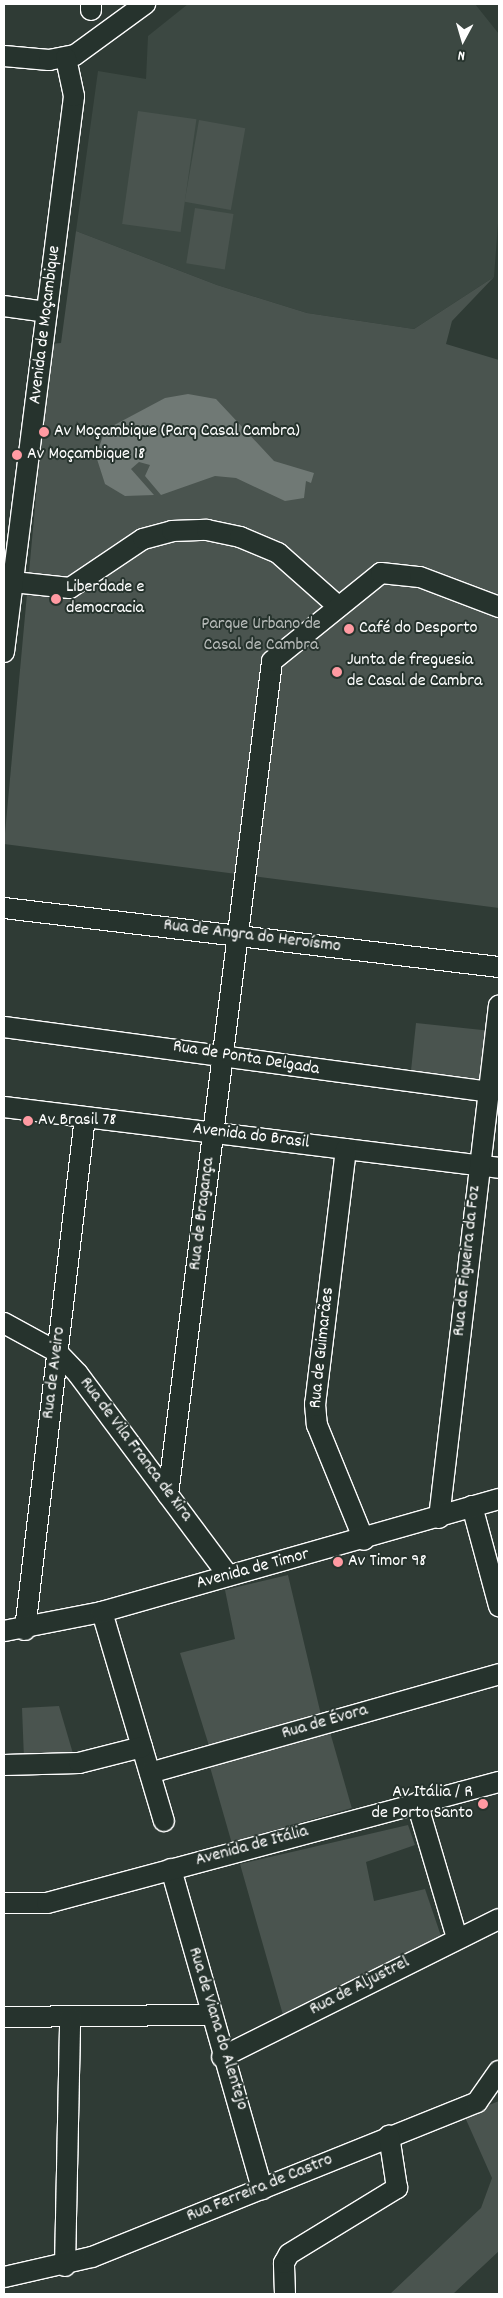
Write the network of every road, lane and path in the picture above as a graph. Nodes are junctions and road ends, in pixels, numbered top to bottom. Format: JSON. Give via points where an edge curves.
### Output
{"nodes":[{"id":1,"x":145,"y":4,"type":"edge"},
{"id":2,"x":4,"y":56,"type":"edge"},
{"id":3,"x":66,"y":58,"type":"junction"},
{"id":4,"x":4,"y":306,"type":"edge"},
{"id":5,"x":47,"y":312,"type":"junction"},
{"id":6,"x":8,"y":582,"type":"edge"},
{"id":7,"x":339,"y":607,"type":"junction"},
{"id":8,"x":499,"y":607,"type":"edge"},
{"id":9,"x":4,"y":652,"type":"edge"},
{"id":10,"x":4,"y":908,"type":"edge"},
{"id":11,"x":237,"y":935,"type":"junction"},
{"id":12,"x":499,"y":967,"type":"edge"},
{"id":13,"x":499,"y":1005,"type":"edge"},
{"id":14,"x":4,"y":1027,"type":"edge"},
{"id":15,"x":222,"y":1055,"type":"junction"},
{"id":16,"x":488,"y":1092,"type":"junction"},
{"id":17,"x":4,"y":1107,"type":"edge"},
{"id":18,"x":85,"y":1117,"type":"junction"},
{"id":19,"x":213,"y":1133,"type":"junction"},
{"id":20,"x":346,"y":1149,"type":"junction"},
{"id":21,"x":479,"y":1166,"type":"junction"},
{"id":22,"x":499,"y":1168,"type":"edge"},
{"id":23,"x":4,"y":1323,"type":"edge"},
{"id":24,"x":58,"y":1352,"type":"junction"},
{"id":25,"x":168,"y":1495,"type":"junction"},
{"id":26,"x":499,"y":1499,"type":"edge"},
{"id":27,"x":472,"y":1506,"type":"junction"},
{"id":28,"x":438,"y":1518,"type":"junction"},
{"id":29,"x":364,"y":1540,"type":"junction"},
{"id":30,"x":228,"y":1575,"type":"junction"},
{"id":31,"x":499,"y":1606,"type":"edge"},
{"id":32,"x":102,"y":1612,"type":"junction"},
{"id":33,"x":4,"y":1630,"type":"edge"},
{"id":34,"x":26,"y":1630,"type":"junction"},
{"id":35,"x":499,"y":1674,"type":"edge"},
{"id":36,"x":142,"y":1747,"type":"junction"},
{"id":37,"x":4,"y":1765,"type":"edge"},
{"id":38,"x":150,"y":1773,"type":"junction"},
{"id":39,"x":499,"y":1782,"type":"edge"},
{"id":40,"x":417,"y":1803,"type":"junction"},
{"id":41,"x":164,"y":1821,"type":"dead end"},
{"id":42,"x":171,"y":1869,"type":"junction"},
{"id":43,"x":4,"y":1903,"type":"edge"},
{"id":44,"x":499,"y":1919,"type":"edge"},
{"id":45,"x":457,"y":1938,"type":"junction"},
{"id":46,"x":210,"y":2016,"type":"junction"},
{"id":47,"x":4,"y":2017,"type":"edge"},
{"id":48,"x":70,"y":2017,"type":"junction"},
{"id":49,"x":222,"y":2057,"type":"junction"},
{"id":50,"x":499,"y":2071,"type":"edge"},
{"id":51,"x":499,"y":2093,"type":"edge"},
{"id":52,"x":476,"y":2102,"type":"junction"},
{"id":53,"x":388,"y":2136,"type":"junction"},
{"id":54,"x":262,"y":2189,"type":"junction"},
{"id":55,"x":65,"y":2266,"type":"junction"},
{"id":56,"x":4,"y":2277,"type":"edge"},
{"id":57,"x":285,"y":2294,"type":"edge"}],
"edges":[{"from":1,"to":3,"type":"street","via":[[85,50]]},
{"from":2,"to":3,"type":"street"},
{"from":3,"to":5,"type":"street","name":"Avenida de Moçambique","via":[[74,96]]},
{"from":4,"to":5,"type":"street"},
{"from":5,"to":6,"type":"street","name":"Avenida de Moçambique"},
{"from":6,"to":7,"type":"street","via":[[70,588],[143,539],[172,532],[207,530],[240,536],[278,553]]},
{"from":6,"to":9,"type":"street","name":"Avenida de Moçambique"},
{"from":7,"to":8,"type":"street","name":"Rua de Bragança","via":[[381,574],[420,577]]},
{"from":7,"to":11,"type":"street","name":"Rua de Bragança","via":[[272,661]]},
{"from":10,"to":11,"type":"street","name":"Rua de Angra do Heroísmo"},
{"from":11,"to":12,"type":"street","name":"Rua de Angra do Heroísmo"},
{"from":11,"to":15,"type":"street","name":"Rua de Bragança"},
{"from":13,"to":16,"type":"street","name":"Rua da Figueira da Foz"},
{"from":14,"to":15,"type":"street","name":"Rua de Ponta Delgada"},
{"from":15,"to":16,"type":"street","name":"Rua de Ponta Delgada"},
{"from":15,"to":19,"type":"street","name":"Rua de Bragança"},
{"from":16,"to":21,"type":"street","name":"Rua da Figueira da Foz"},
{"from":17,"to":18,"type":"street","name":"Avenida do Brasil"},
{"from":18,"to":19,"type":"street","name":"Avenida do Brasil"},
{"from":18,"to":24,"type":"street","name":"Rua de Aveiro"},
{"from":19,"to":20,"type":"street","name":"Avenida do Brasil"},
{"from":19,"to":25,"type":"street","name":"Rua de Bragança"},
{"from":20,"to":21,"type":"street","name":"Avenida do Brasil"},
{"from":20,"to":29,"type":"street","name":"Rua de Guimarães","via":[[315,1404],[318,1425]]},
{"from":21,"to":22,"type":"street","name":"Avenida do Brasil"},
{"from":21,"to":28,"type":"street","name":"Rua da Figueira da Foz"},
{"from":23,"to":24,"type":"street","name":"Rua de Vila Franca de Xira"},
{"from":24,"to":25,"type":"street","name":"Rua de Vila Franca de Xira"},
{"from":24,"to":34,"type":"street","name":"Rua de Aveiro"},
{"from":25,"to":30,"type":"street","name":"Rua de Vila Franca de Xira"},
{"from":26,"to":27,"type":"street","name":"Avenida de Timor"},
{"from":27,"to":28,"type":"street","name":"Avenida de Timor"},
{"from":27,"to":31,"type":"street"},
{"from":28,"to":29,"type":"street","name":"Avenida de Timor"},
{"from":29,"to":30,"type":"street","name":"Avenida de Timor"},
{"from":30,"to":32,"type":"street","name":"Avenida de Timor"},
{"from":32,"to":34,"type":"street","name":"Avenida de Timor"},
{"from":32,"to":36,"type":"street"},
{"from":33,"to":34,"type":"street","name":"Avenida de Timor"},
{"from":35,"to":38,"type":"street","name":"Rua de Évora"},
{"from":36,"to":37,"type":"street","via":[[79,1763]]},
{"from":36,"to":38,"type":"street"},
{"from":38,"to":41,"type":"street"},
{"from":39,"to":40,"type":"street","name":"Avenida de Itália"},
{"from":40,"to":42,"type":"street","name":"Avenida de Itália"},
{"from":40,"to":45,"type":"street"},
{"from":42,"to":43,"type":"street","name":"Avenida de Itália","via":[[47,1902]]},
{"from":42,"to":46,"type":"street","name":"Rua de Viana do Alentejo"},
{"from":44,"to":45,"type":"street","name":"Rua de Aljustrel"},
{"from":45,"to":49,"type":"street","name":"Rua de Aljustrel"},
{"from":46,"to":48,"type":"street"},
{"from":46,"to":49,"type":"street","name":"Rua de Viana do Alentejo"},
{"from":47,"to":48,"type":"street"},
{"from":48,"to":55,"type":"street"},
{"from":49,"to":54,"type":"street","name":"Rua de Viana do Alentejo","via":[[242,2109]]},
{"from":50,"to":52,"type":"street"},
{"from":51,"to":52,"type":"street","name":"Rua Ferreira de Castro"},
{"from":52,"to":53,"type":"street","name":"Rua Ferreira de Castro"},
{"from":53,"to":54,"type":"street","name":"Rua Ferreira de Castro"},
{"from":53,"to":57,"type":"street","via":[[397,2188],[290,2254],[284,2264]]},
{"from":54,"to":55,"type":"street","name":"Rua Ferreira de Castro"},
{"from":55,"to":56,"type":"street","name":"Rua Ferreira de Castro"}]}
